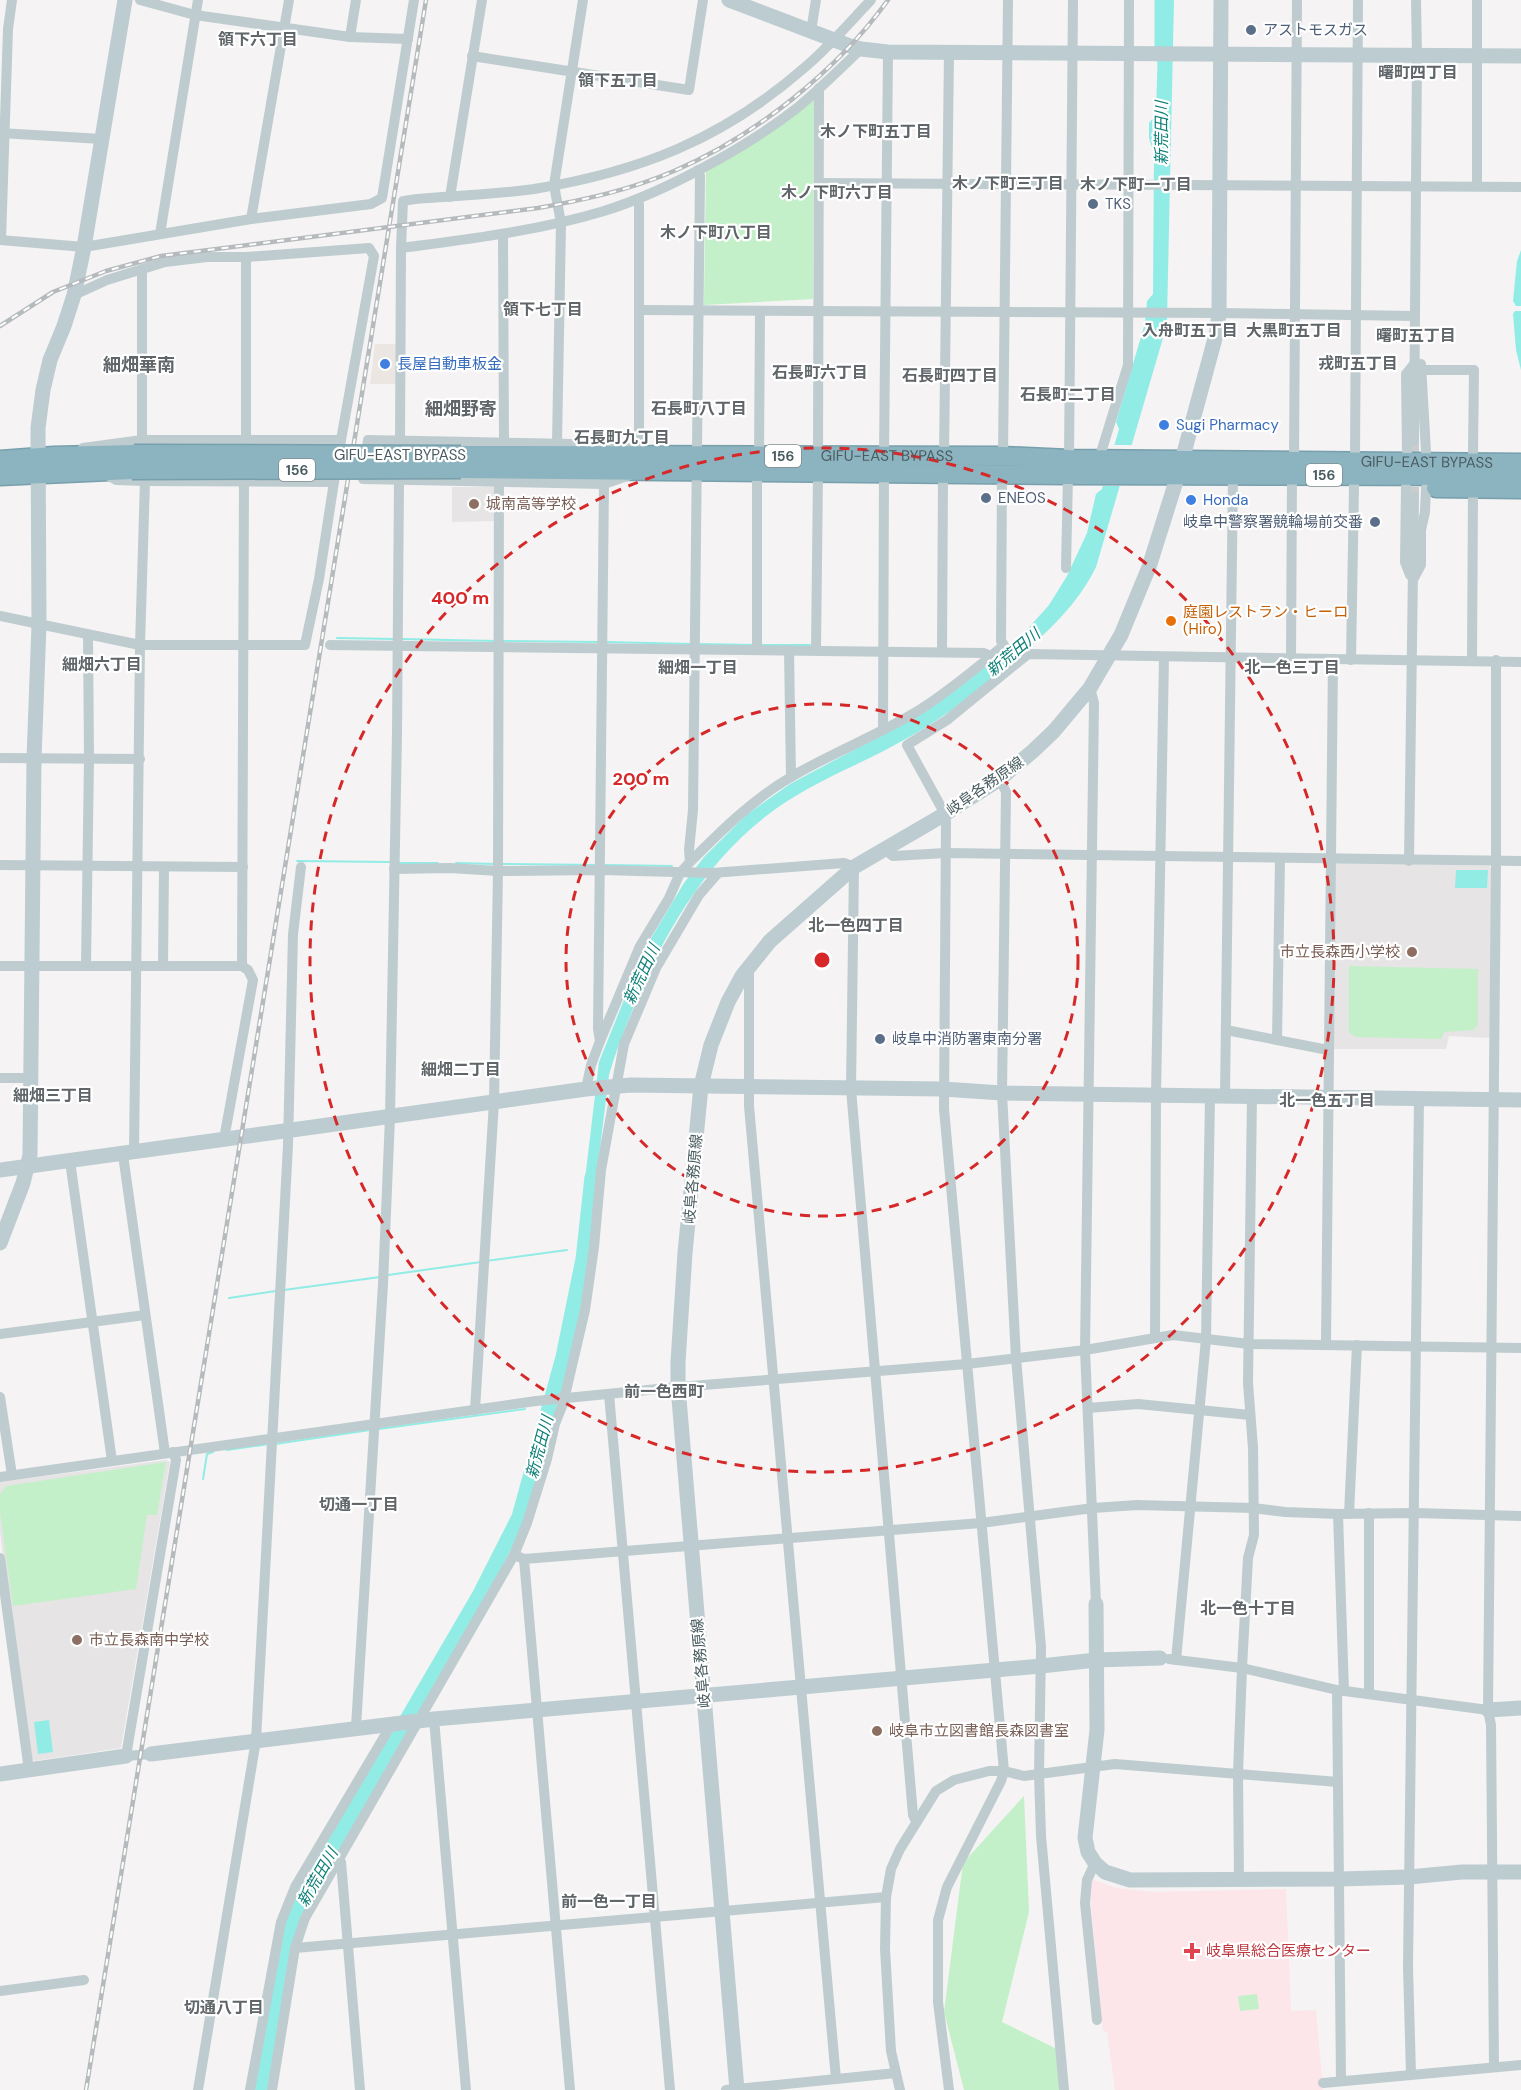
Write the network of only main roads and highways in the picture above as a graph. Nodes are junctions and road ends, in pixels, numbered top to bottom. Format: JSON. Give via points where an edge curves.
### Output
{"nodes":[{"id":1,"x":1521,"y":453,"type":"edge"},
{"id":2,"x":0,"y":460,"type":"edge"},
{"id":3,"x":138,"y":461,"type":"junction"},
{"id":4,"x":1316,"y":462,"type":"junction"},
{"id":5,"x":43,"y":463,"type":"junction"},
{"id":6,"x":1521,"y":464,"type":"edge"},
{"id":7,"x":1179,"y":467,"type":"junction"},
{"id":8,"x":1293,"y":468,"type":"junction"},
{"id":9,"x":0,"y":476,"type":"edge"},
{"id":10,"x":1521,"y":476,"type":"edge"},
{"id":11,"x":1521,"y":489,"type":"edge"}],
"edges":[{"from":1,"to":4,"type":"highway","number":"156","via":[[1416,448],[1324,457]]},
{"from":2,"to":5,"type":"highway","name":"GIFU-EAST BYPASS","number":"156"},
{"from":3,"to":5,"type":"highway","name":"GIFU-EAST BYPASS","number":"156"},
{"from":3,"to":5,"type":"highway","name":"GIFU-EAST BYPASS","number":"156","via":[[100,472]]},
{"from":3,"to":7,"type":"highway","name":"GIFU-EAST BYPASS","number":"156","bridge":true},
{"from":4,"to":6,"type":"highway","name":"GIFU-EAST BYPASS","number":"156"},
{"from":4,"to":8,"type":"highway","name":"GIFU-EAST BYPASS","number":"156"},
{"from":5,"to":9,"type":"highway","name":"GIFU-EAST BYPASS","number":"156"},
{"from":7,"to":8,"type":"highway","name":"GIFU-EAST BYPASS","number":"156"},
{"from":7,"to":8,"type":"highway","name":"GIFU-EAST BYPASS","number":"156","via":[[1233,476]]},
{"from":8,"to":10,"type":"highway","name":"GIFU-EAST BYPASS","number":"156"},
{"from":8,"to":11,"type":"highway","number":"156","via":[[1312,482],[1415,490]]}]}
